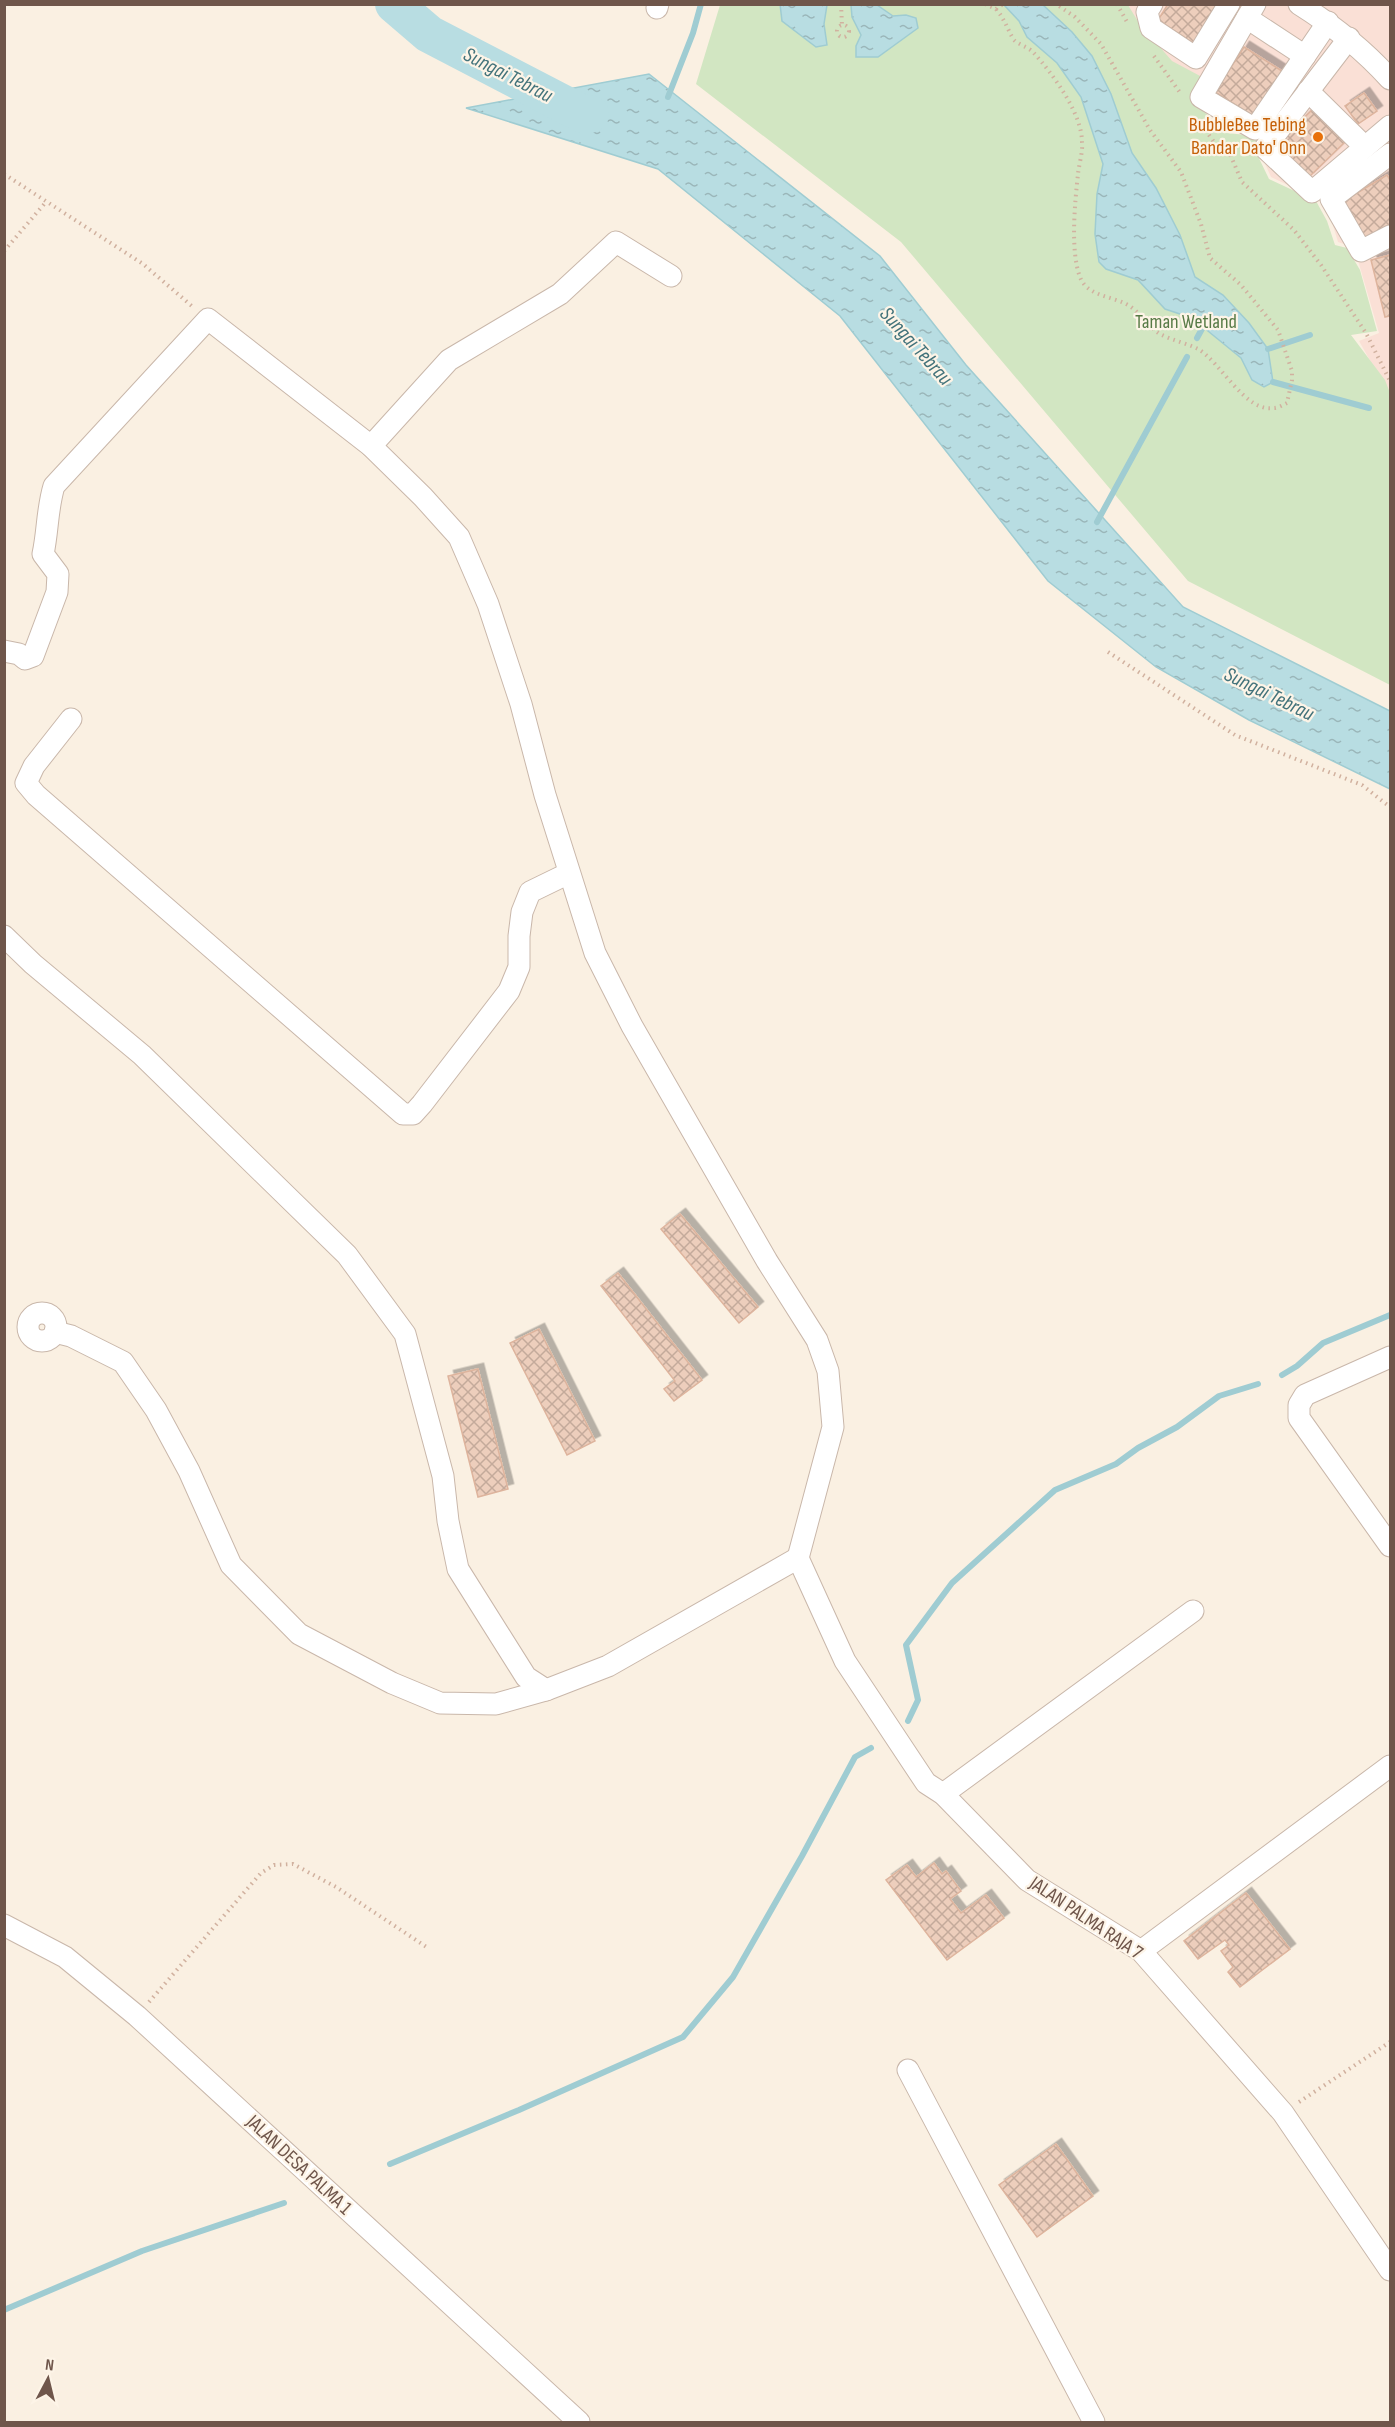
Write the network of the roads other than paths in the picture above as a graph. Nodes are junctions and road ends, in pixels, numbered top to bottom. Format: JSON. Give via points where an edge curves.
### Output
{"nodes":[{"id":1,"x":1152,"y":4,"type":"edge"},
{"id":2,"x":1229,"y":4,"type":"edge"},
{"id":3,"x":1299,"y":4,"type":"edge"},
{"id":4,"x":1251,"y":11,"type":"edge"},
{"id":5,"x":1328,"y":22,"type":"junction"},
{"id":6,"x":1349,"y":38,"type":"junction"},
{"id":7,"x":1305,"y":56,"type":"junction"},
{"id":8,"x":1390,"y":79,"type":"edge"},
{"id":9,"x":1308,"y":92,"type":"junction"},
{"id":10,"x":1390,"y":126,"type":"edge"},
{"id":11,"x":1365,"y":147,"type":"junction"},
{"id":12,"x":1390,"y":154,"type":"edge"},
{"id":13,"x":1390,"y":236,"type":"edge"},
{"id":14,"x":671,"y":276,"type":"dead end"},
{"id":15,"x":371,"y":446,"type":"junction"},
{"id":16,"x":4,"y":651,"type":"edge"},
{"id":17,"x":71,"y":719,"type":"dead end"},
{"id":18,"x":569,"y":873,"type":"junction"},
{"id":19,"x":4,"y":936,"type":"edge"},
{"id":20,"x":55,"y":1332,"type":"dead end"},
{"id":21,"x":1390,"y":1357,"type":"edge"},
{"id":22,"x":1390,"y":1545,"type":"edge"},
{"id":23,"x":798,"y":1558,"type":"junction"},
{"id":24,"x":1193,"y":1611,"type":"dead end"},
{"id":25,"x":546,"y":1690,"type":"junction"},
{"id":26,"x":1390,"y":1766,"type":"edge"},
{"id":27,"x":944,"y":1794,"type":"junction"},
{"id":28,"x":4,"y":1925,"type":"edge"},
{"id":29,"x":1141,"y":1951,"type":"junction"},
{"id":30,"x":908,"y":2070,"type":"dead end"},
{"id":31,"x":1390,"y":2270,"type":"edge"},
{"id":32,"x":579,"y":2422,"type":"edge"},
{"id":33,"x":1094,"y":2422,"type":"edge"}],
"edges":[{"from":1,"to":2,"type":"street","via":[[1147,12],[1151,28],[1196,58]]},
{"from":3,"to":5,"type":"street"},
{"from":4,"to":7,"type":"street"},
{"from":4,"to":7,"type":"street","via":[[1201,97],[1255,129]]},
{"from":5,"to":6,"type":"street"},
{"from":5,"to":7,"type":"street"},
{"from":6,"to":8,"type":"street"},
{"from":6,"to":9,"type":"street"},
{"from":9,"to":11,"type":"street"},
{"from":9,"to":11,"type":"street","via":[[1264,148],[1312,192]]},
{"from":10,"to":11,"type":"street"},
{"from":12,"to":13,"type":"street","via":[[1331,200],[1361,251]]},
{"from":14,"to":15,"type":"street","via":[[624,235],[560,294],[449,360]]},
{"from":15,"to":16,"type":"street","via":[[207,319],[54,486],[43,554],[58,574],[57,592],[33,656],[25,659]]},
{"from":15,"to":18,"type":"street","via":[[459,537],[488,604],[521,704]]},
{"from":17,"to":18,"type":"street","via":[[34,766],[26,783],[36,795],[404,1114],[413,1114],[422,1104],[509,991],[519,966],[522,912],[530,892]]},
{"from":18,"to":23,"type":"street","via":[[595,953],[632,1026],[817,1340],[828,1371],[833,1427]]},
{"from":19,"to":25,"type":"street","via":[[142,1055],[347,1255],[405,1334],[443,1476],[458,1569],[526,1677]]},
{"from":20,"to":25,"type":"street","via":[[123,1362],[156,1410],[189,1471],[231,1566],[299,1634],[392,1683],[440,1703],[496,1704]]},
{"from":21,"to":22,"type":"street","via":[[1305,1395],[1299,1405],[1299,1418]]},
{"from":23,"to":25,"type":"street","via":[[608,1666]]},
{"from":23,"to":27,"type":"street","name":"JALAN PALMA RAJA 7","via":[[845,1661],[926,1783]]},
{"from":24,"to":27,"type":"street"},
{"from":26,"to":29,"type":"street"},
{"from":27,"to":29,"type":"street","name":"JALAN PALMA RAJA 7","via":[[1027,1880]]},
{"from":28,"to":32,"type":"street","name":"JALAN DESA PALMA 1","via":[[65,1957],[137,2016]]},
{"from":29,"to":31,"type":"street","name":"JALAN PALMA RAJA 7","via":[[1283,2113]]},
{"from":30,"to":33,"type":"street"}]}
